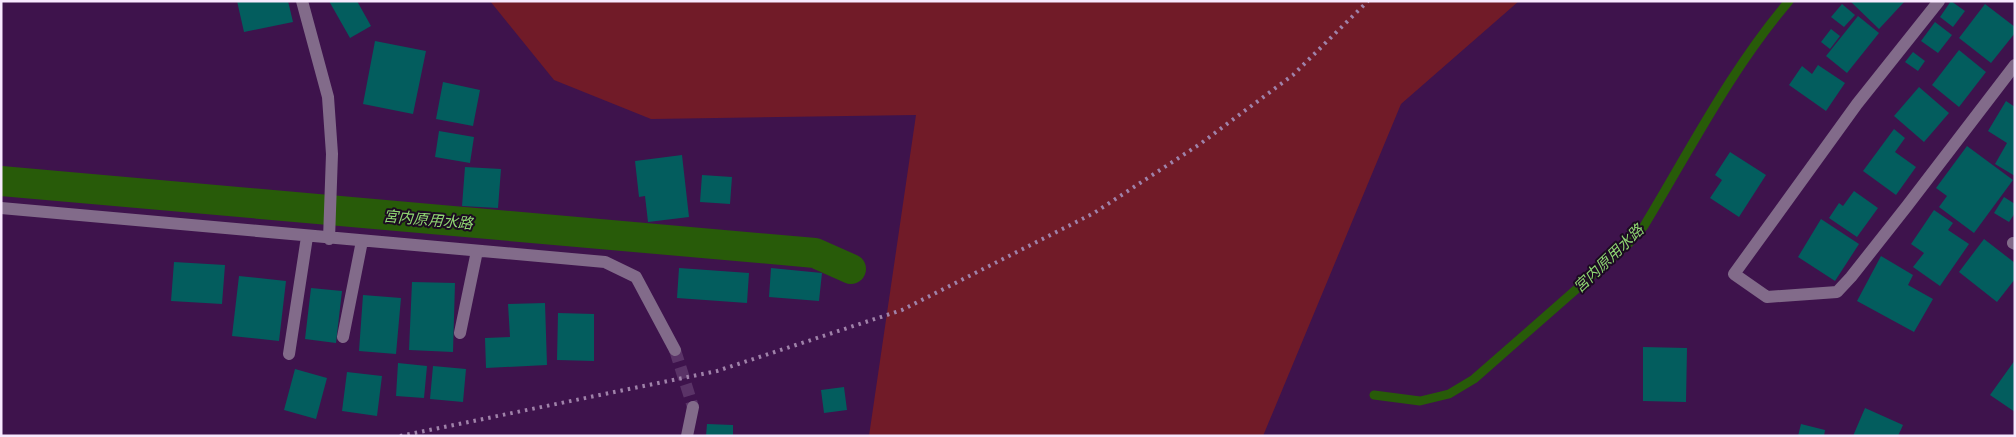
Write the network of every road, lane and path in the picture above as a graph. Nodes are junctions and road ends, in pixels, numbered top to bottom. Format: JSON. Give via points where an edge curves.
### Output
{"nodes":[{"id":1,"x":302,"y":1,"type":"edge"},
{"id":2,"x":1939,"y":1,"type":"edge"},
{"id":3,"x":2015,"y":64,"type":"edge"},
{"id":4,"x":1,"y":208,"type":"edge"},
{"id":5,"x":329,"y":234,"type":"junction"},
{"id":6,"x":307,"y":237,"type":"junction"},
{"id":7,"x":362,"y":241,"type":"junction"},
{"id":8,"x":477,"y":251,"type":"junction"},
{"id":9,"x":460,"y":333,"type":"dead end"},
{"id":10,"x":344,"y":337,"type":"dead end"},
{"id":11,"x":675,"y":350,"type":"tunnel mouth"},
{"id":12,"x":289,"y":354,"type":"dead end"},
{"id":13,"x":693,"y":407,"type":"tunnel mouth"},
{"id":14,"x":686,"y":436,"type":"edge"}],
"edges":[{"from":1,"to":5,"type":"street","via":[[328,97],[332,154]]},
{"from":2,"to":3,"type":"street","via":[[1857,104],[1734,274],[1766,297],[1836,292],[1907,206]]},
{"from":4,"to":6,"type":"street"},
{"from":5,"to":6,"type":"street"},
{"from":5,"to":7,"type":"street"},
{"from":6,"to":12,"type":"street"},
{"from":7,"to":8,"type":"street"},
{"from":7,"to":10,"type":"street"},
{"from":8,"to":9,"type":"street"},
{"from":8,"to":11,"type":"street","via":[[605,262],[636,277]]},
{"from":13,"to":14,"type":"street"}]}
